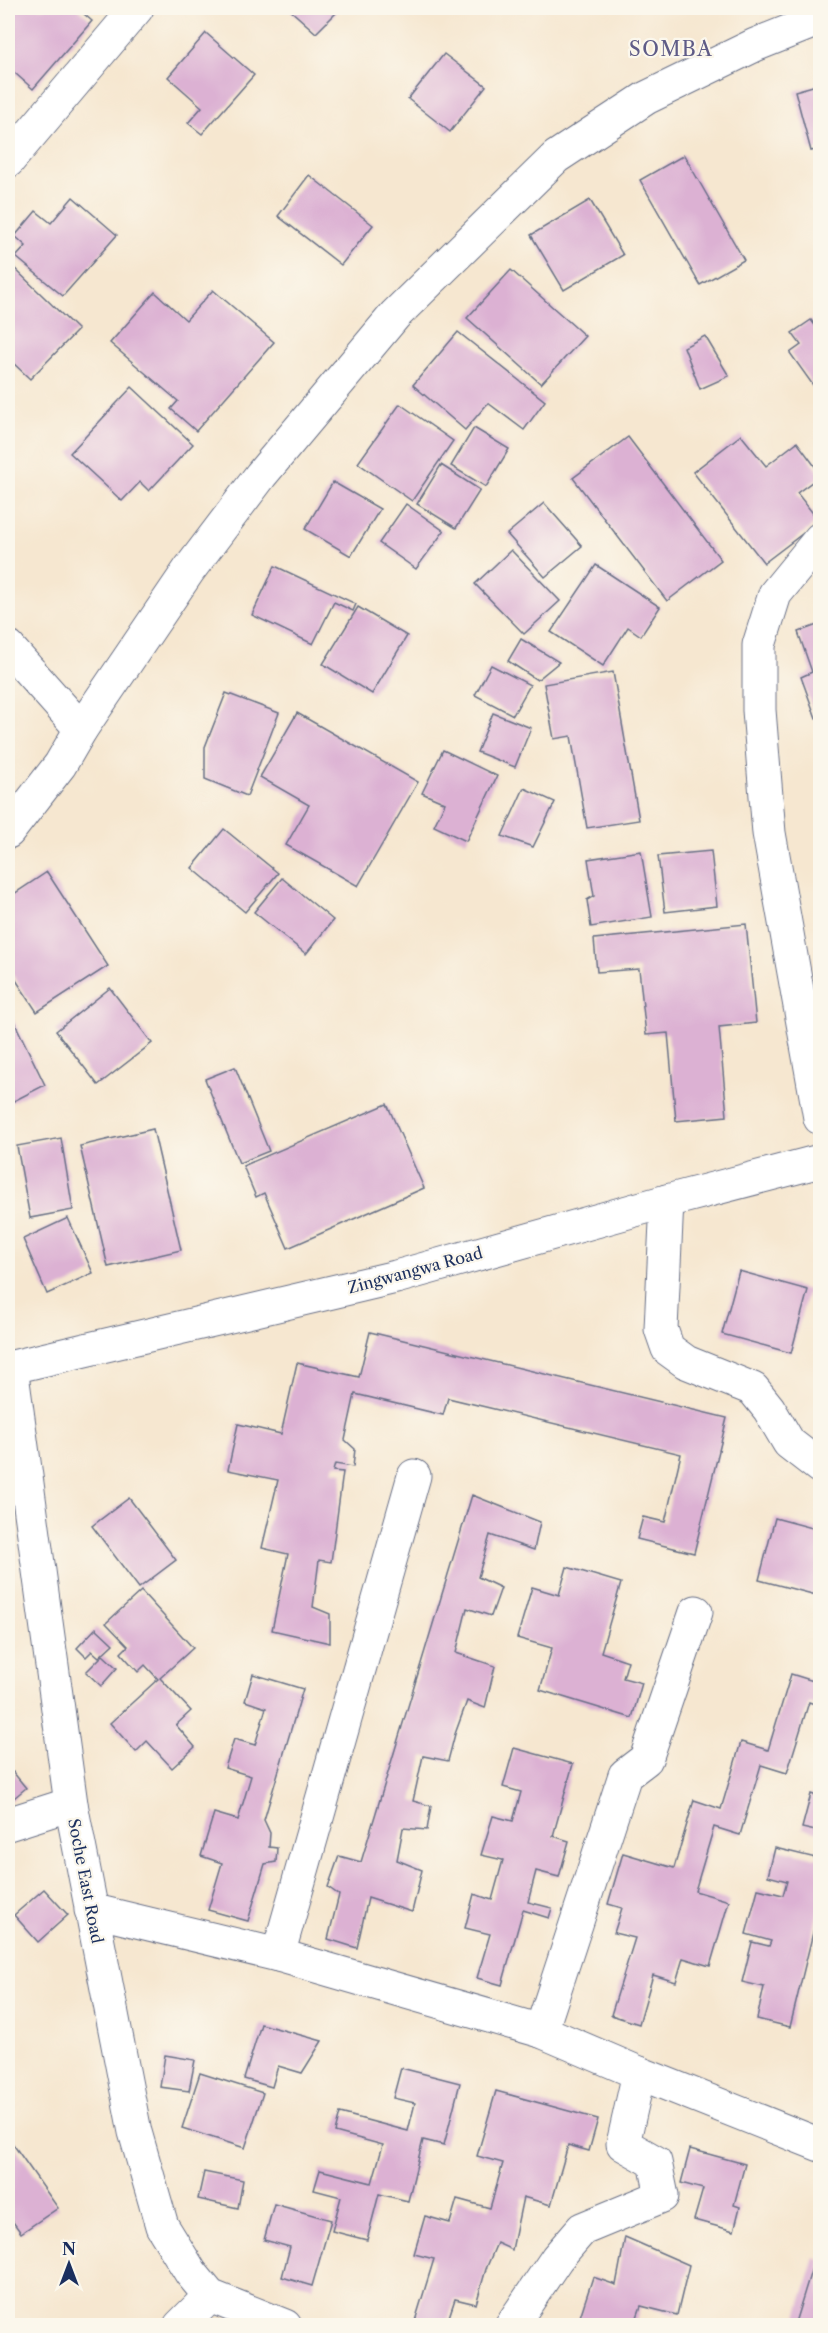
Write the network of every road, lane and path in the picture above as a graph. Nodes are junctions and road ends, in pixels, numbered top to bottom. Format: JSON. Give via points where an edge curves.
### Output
{"nodes":[{"id":1,"x":137,"y":8,"type":"edge"},
{"id":2,"x":820,"y":19,"type":"edge"},
{"id":3,"x":8,"y":161,"type":"edge"},
{"id":4,"x":820,"y":539,"type":"edge"},
{"id":5,"x":8,"y":647,"type":"edge"},
{"id":6,"x":81,"y":729,"type":"junction"},
{"id":7,"x":8,"y":832,"type":"edge"},
{"id":8,"x":820,"y":1118,"type":"edge"},
{"id":9,"x":820,"y":1161,"type":"edge"},
{"id":10,"x":667,"y":1201,"type":"junction"},
{"id":11,"x":9,"y":1367,"type":"edge"},
{"id":12,"x":820,"y":1467,"type":"edge"},
{"id":13,"x":414,"y":1476,"type":"dead end"},
{"id":14,"x":696,"y":1612,"type":"dead end"},
{"id":15,"x":71,"y":1804,"type":"junction"},
{"id":16,"x":8,"y":1824,"type":"edge"},
{"id":17,"x":91,"y":1910,"type":"junction"},
{"id":18,"x":278,"y":1955,"type":"junction"},
{"id":19,"x":541,"y":2031,"type":"junction"},
{"id":20,"x":639,"y":2073,"type":"junction"},
{"id":21,"x":820,"y":2145,"type":"edge"},
{"id":22,"x":210,"y":2296,"type":"junction"},
{"id":23,"x":180,"y":2325,"type":"edge"},
{"id":24,"x":285,"y":2325,"type":"edge"},
{"id":25,"x":511,"y":2325,"type":"edge"}],
"edges":[{"from":1,"to":3,"type":"street"},
{"from":2,"to":6,"type":"street","via":[[755,45],[646,98],[556,157],[395,315],[333,387],[189,570]]},
{"from":4,"to":8,"type":"street","via":[[775,594],[759,645],[759,710],[769,833]]},
{"from":5,"to":6,"type":"street"},
{"from":6,"to":7,"type":"street","via":[[60,765]]},
{"from":9,"to":10,"type":"street","name":"Zingwangwa Road"},
{"from":10,"to":11,"type":"street","name":"Zingwangwa Road","via":[[396,1276]]},
{"from":10,"to":12,"type":"street","via":[[662,1329],[668,1349],[686,1362],[753,1389],[789,1443]]},
{"from":11,"to":15,"type":"street","name":"Soche East Road"},
{"from":13,"to":18,"type":"street"},
{"from":14,"to":19,"type":"street","via":[[646,1759],[625,1775]]},
{"from":15,"to":16,"type":"street"},
{"from":15,"to":17,"type":"street","name":"Soche East Road"},
{"from":17,"to":18,"type":"street"},
{"from":17,"to":22,"type":"street","name":"Soche East Road","via":[[135,2132],[162,2226]]},
{"from":18,"to":19,"type":"street"},
{"from":19,"to":20,"type":"street"},
{"from":20,"to":21,"type":"street"},
{"from":20,"to":25,"type":"street","via":[[623,2144],[655,2162],[662,2196],[582,2229]]},
{"from":22,"to":23,"type":"street"},
{"from":22,"to":24,"type":"street","name":"Soche East Road"}]}
